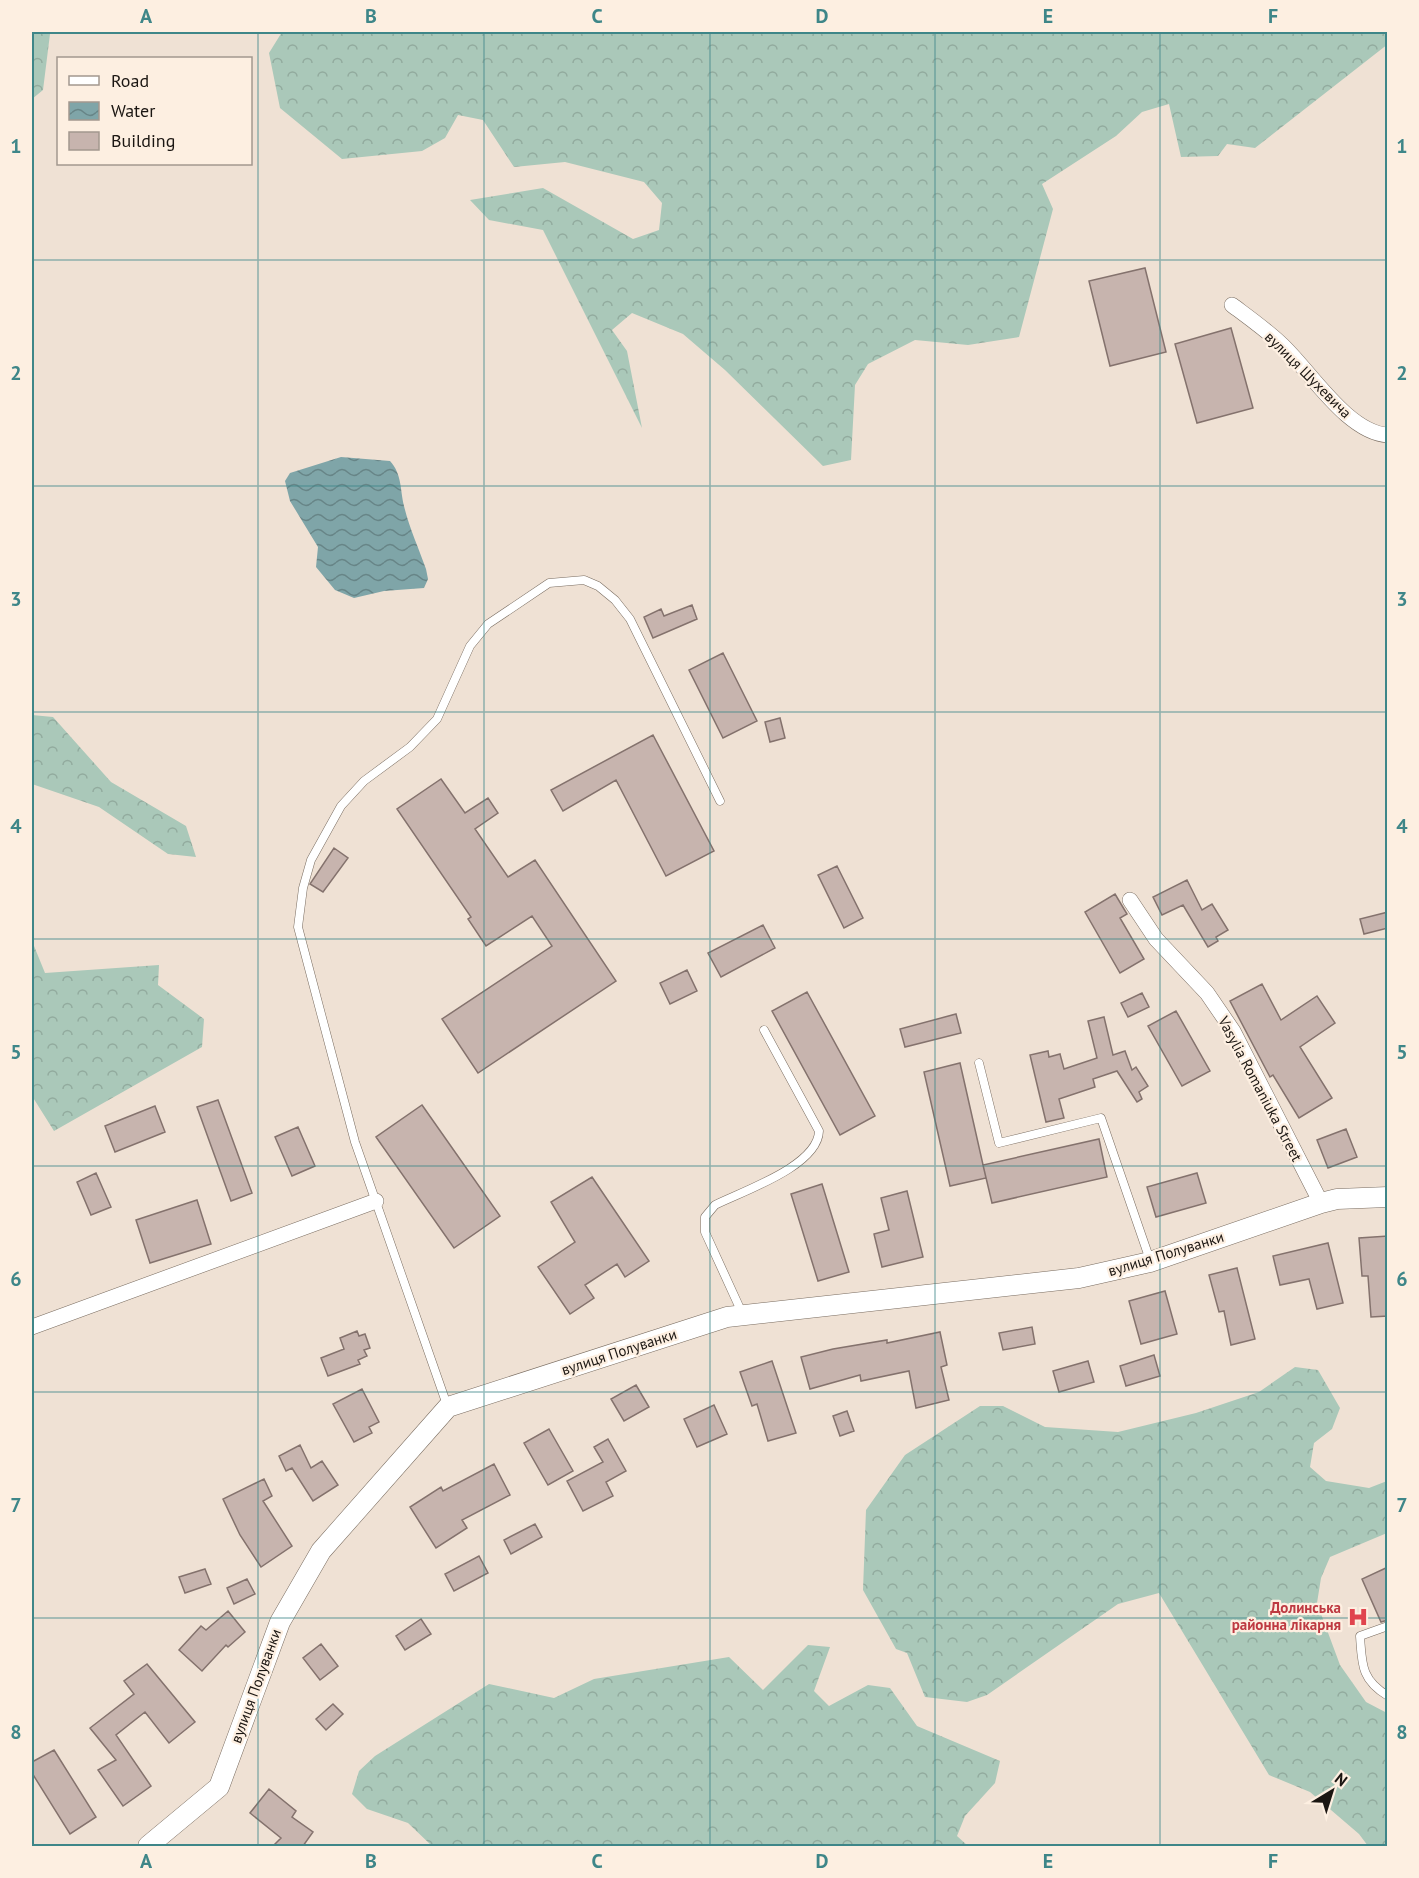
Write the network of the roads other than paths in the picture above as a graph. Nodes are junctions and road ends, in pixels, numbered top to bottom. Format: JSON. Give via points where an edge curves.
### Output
{"nodes":[{"id":1,"x":1232,"y":305,"type":"dead end"},
{"id":2,"x":1388,"y":435,"type":"edge"},
{"id":3,"x":720,"y":801,"type":"dead end"},
{"id":4,"x":1130,"y":900,"type":"dead end"},
{"id":5,"x":764,"y":1030,"type":"dead end"},
{"id":6,"x":980,"y":1063,"type":"dead end"},
{"id":7,"x":1388,"y":1197,"type":"edge"},
{"id":8,"x":376,"y":1201,"type":"junction"},
{"id":9,"x":1321,"y":1203,"type":"junction"},
{"id":10,"x":1150,"y":1262,"type":"junction"},
{"id":11,"x":743,"y":1316,"type":"junction"},
{"id":12,"x":32,"y":1327,"type":"edge"},
{"id":13,"x":448,"y":1407,"type":"junction"},
{"id":14,"x":1388,"y":1626,"type":"edge"},
{"id":15,"x":1388,"y":1696,"type":"edge"},
{"id":16,"x":148,"y":1846,"type":"edge"}],
"edges":[{"from":1,"to":2,"type":"street","name":"вулиця Шухевича","via":[[1281,343],[1352,420],[1376,435]]},
{"from":3,"to":8,"type":"lane","via":[[630,619],[598,586],[584,580],[549,584],[488,624],[470,646],[437,719],[341,806],[311,860],[303,888],[298,927],[355,1142]]},
{"from":4,"to":9,"type":"street","name":"Vasylia Romaniuka Street","via":[[1156,939],[1207,993],[1233,1032]]},
{"from":5,"to":11,"type":"lane","via":[[819,1131],[819,1140],[802,1161],[715,1205],[705,1217],[705,1232]]},
{"from":6,"to":10,"type":"lane","via":[[999,1143],[1101,1118]]},
{"from":7,"to":9,"type":"street"},
{"from":8,"to":12,"type":"street"},
{"from":8,"to":13,"type":"lane"},
{"from":9,"to":10,"type":"street","name":"вулиця Полуванки"},
{"from":10,"to":11,"type":"street","name":"вулиця Полуванки","via":[[1079,1278]]},
{"from":11,"to":13,"type":"street","name":"вулиця Полуванки","via":[[727,1317]]},
{"from":13,"to":16,"type":"street","name":"вулиця Полуванки","via":[[321,1551],[279,1622],[219,1787]]},
{"from":14,"to":15,"type":"lane","via":[[1360,1636],[1362,1668],[1373,1688]]}]}
